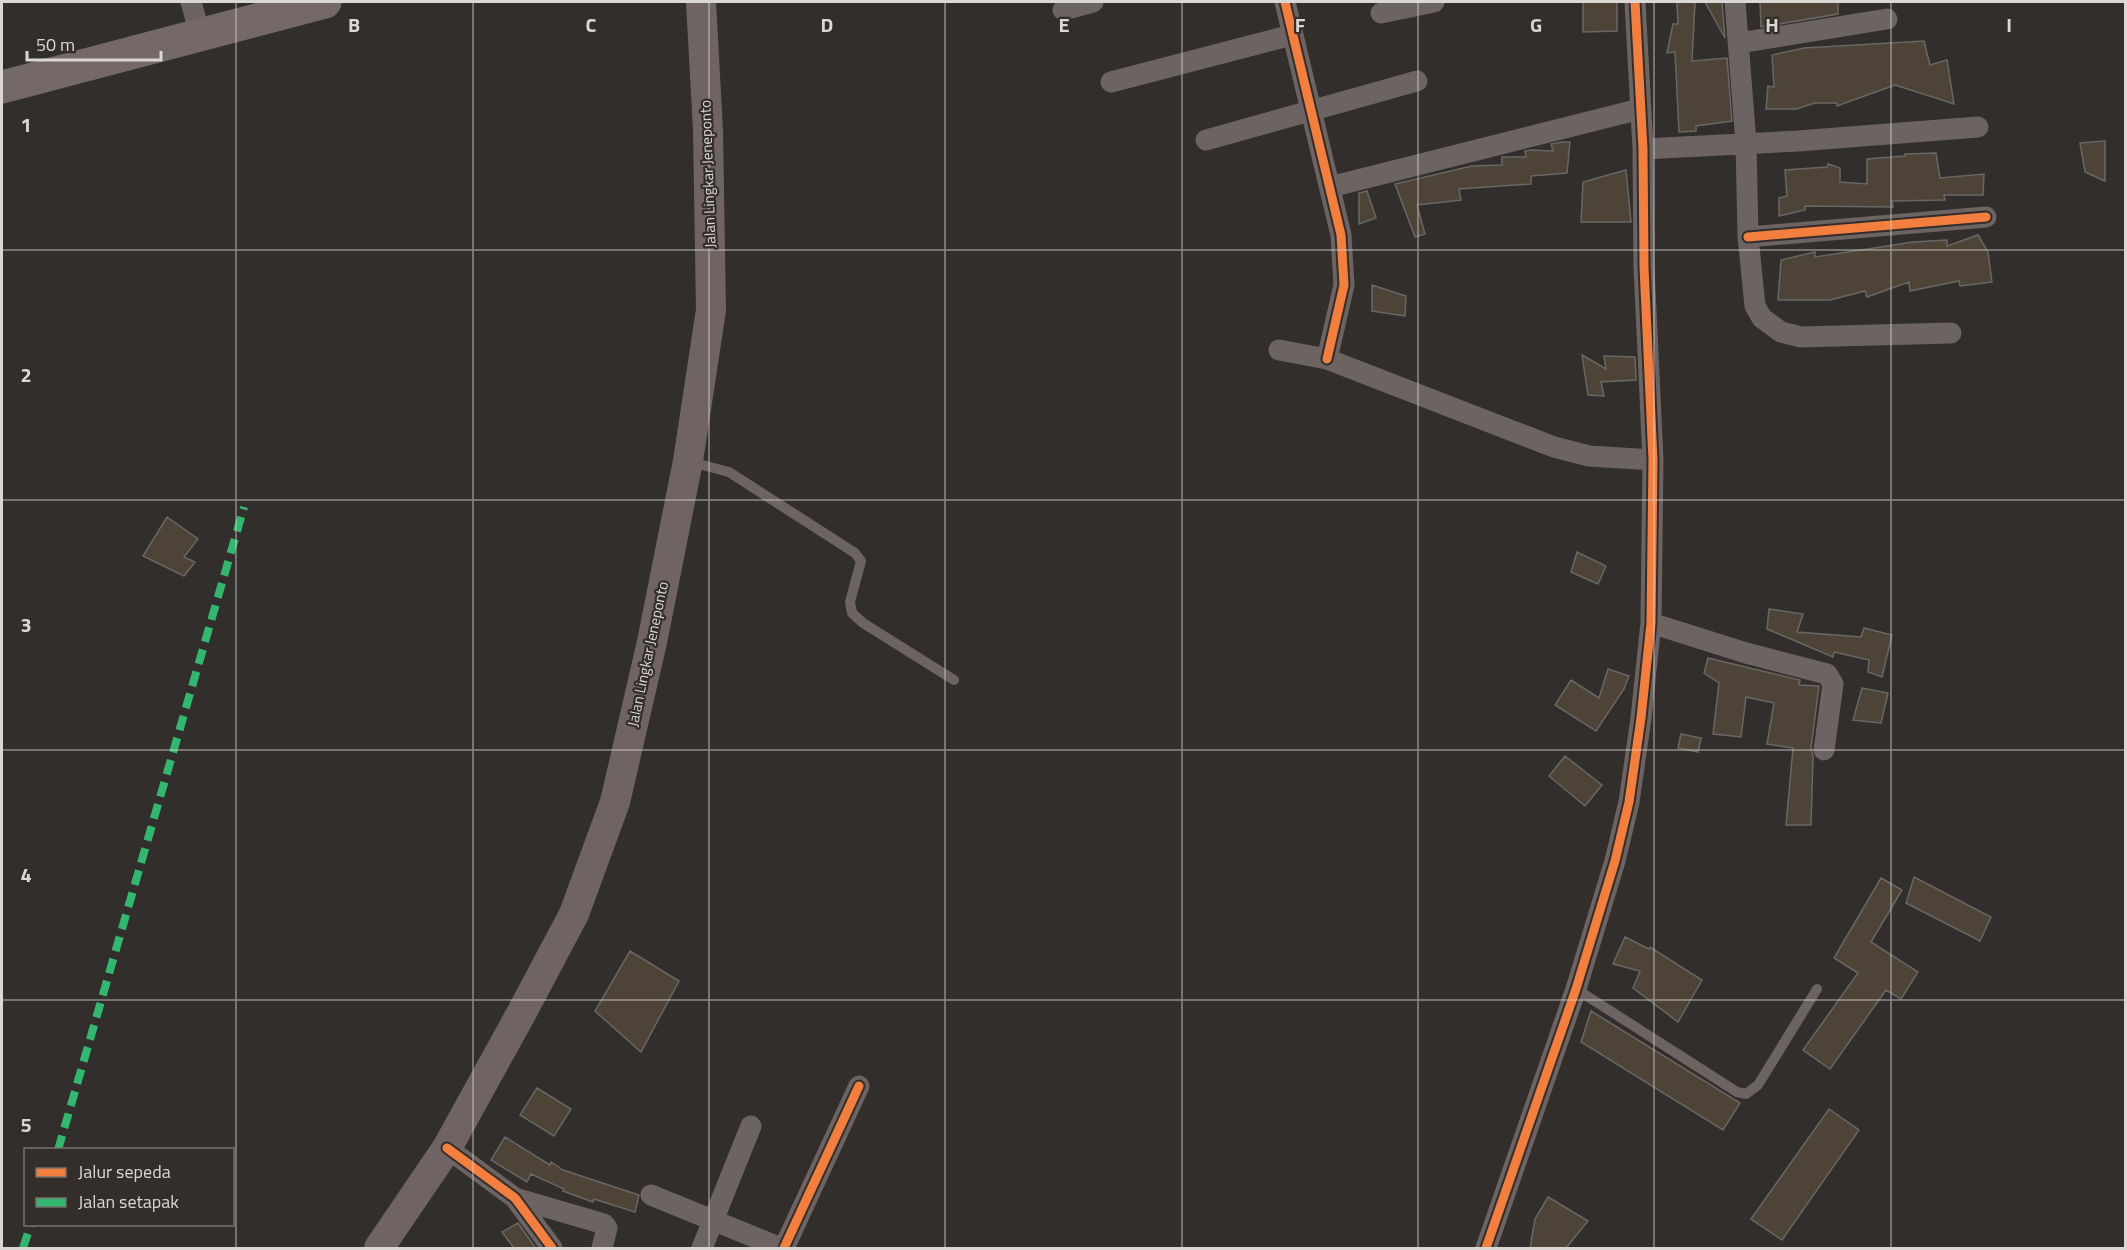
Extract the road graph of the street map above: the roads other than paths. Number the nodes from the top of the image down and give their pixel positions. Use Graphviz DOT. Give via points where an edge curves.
graph roads {
  1 [pos="191,2"];
  2 [pos="326,2"];
  3 [pos="701,2"];
  4 [pos="1093,2"];
  5 [pos="1285,2"];
  6 [pos="1434,2"];
  7 [pos="1635,2"];
  8 [pos="1735,2"];
  9 [pos="1063,10"];
  10 [pos="1382,13"];
  11 [pos="1887,19"];
  12 [pos="200,34"];
  13 [pos="1292,35"];
  14 [pos="1739,43"];
  15 [pos="1417,81"];
  16 [pos="1111,82"];
  17 [pos="2,87"];
  18 [pos="1311,109"];
  19 [pos="1640,110"];
  20 [pos="1978,127"];
  21 [pos="1206,140"];
  22 [pos="1746,143"];
  23 [pos="1643,149"];
  24 [pos="1330,187"];
  25 [pos="1986,217"];
  26 [pos="1748,237"];
  27 [pos="1951,333"];
  28 [pos="1279,350"];
  29 [pos="1327,359"];
  30 [pos="1653,460"];
  31 [pos="688,461"];
  32 [pos="1651,623"];
  33 [pos="954,680"];
  34 [pos="1824,750"];
  35 [pos="1576,989"];
  36 [pos="1817,989"];
  37 [pos="859,1086"];
  38 [pos="751,1126"];
  39 [pos="447,1148"];
  40 [pos="651,1195"];
  41 [pos="515,1198"];
  42 [pos="712,1221"];
  43 [pos="379,1248"];
  44 [pos="552,1248"];
  45 [pos="602,1248"];
  46 [pos="702,1248"];
  47 [pos="783,1248"];
  48 [pos="1486,1248"];
  1 -- 12 [label="street"];
  2 -- 12 [label="highway"];
  3 -- 31 [label="main road, Jalan Lingkar Jeneponto" via="711,310"];
  4 -- 9 [label="street"];
  5 -- 13 [label="street"];
  6 -- 10 [label="street"];
  7 -- 19 [label="street"];
  8 -- 14 [label="street"];
  11 -- 14 [label="street"];
  12 -- 17 [label="highway"];
  13 -- 16 [label="street"];
  13 -- 18 [label="street"];
  14 -- 22 [label="street"];
  15 -- 18 [label="street"];
  18 -- 21 [label="street"];
  18 -- 24 [label="street"];
  19 -- 23 [label="street"];
  19 -- 24 [label="street"];
  20 -- 22 [label="street"];
  22 -- 23 [label="street"];
  22 -- 26 [label="street"];
  23 -- 30 [label="street"];
  24 -- 29 [label="street" via="1341,235 1344,285"];
  25 -- 26 [label="street"];
  26 -- 27 [label="street" via="1755,306 1762,318 1781,332 1801,336"];
  28 -- 29 [label="street"];
  29 -- 30 [label="street" via="1554,447 1588,456"];
  30 -- 32 [label="street"];
  31 -- 33 [label="lane" via="729,472 855,553 861,561 850,602 852,613"];
  31 -- 39 [label="main road, Jalan Lingkar Jeneponto" via="615,802 574,914"];
  32 -- 34 [label="street" via="1827,674 1833,684"];
  32 -- 35 [label="street" via="1629,802"];
  35 -- 36 [label="lane" via="1737,1092 1746,1094 1758,1085"];
  35 -- 48 [label="street"];
  37 -- 47 [label="street"];
  38 -- 42 [label="street"];
  39 -- 41 [label="street"];
  39 -- 43 [label="main road, Jalan Lingkar Jeneponto"];
  40 -- 42 [label="street"];
  41 -- 44 [label="street"];
  41 -- 45 [label="street" via="604,1224 607,1236"];
  42 -- 46 [label="street"];
  42 -- 47 [label="street"];
}
